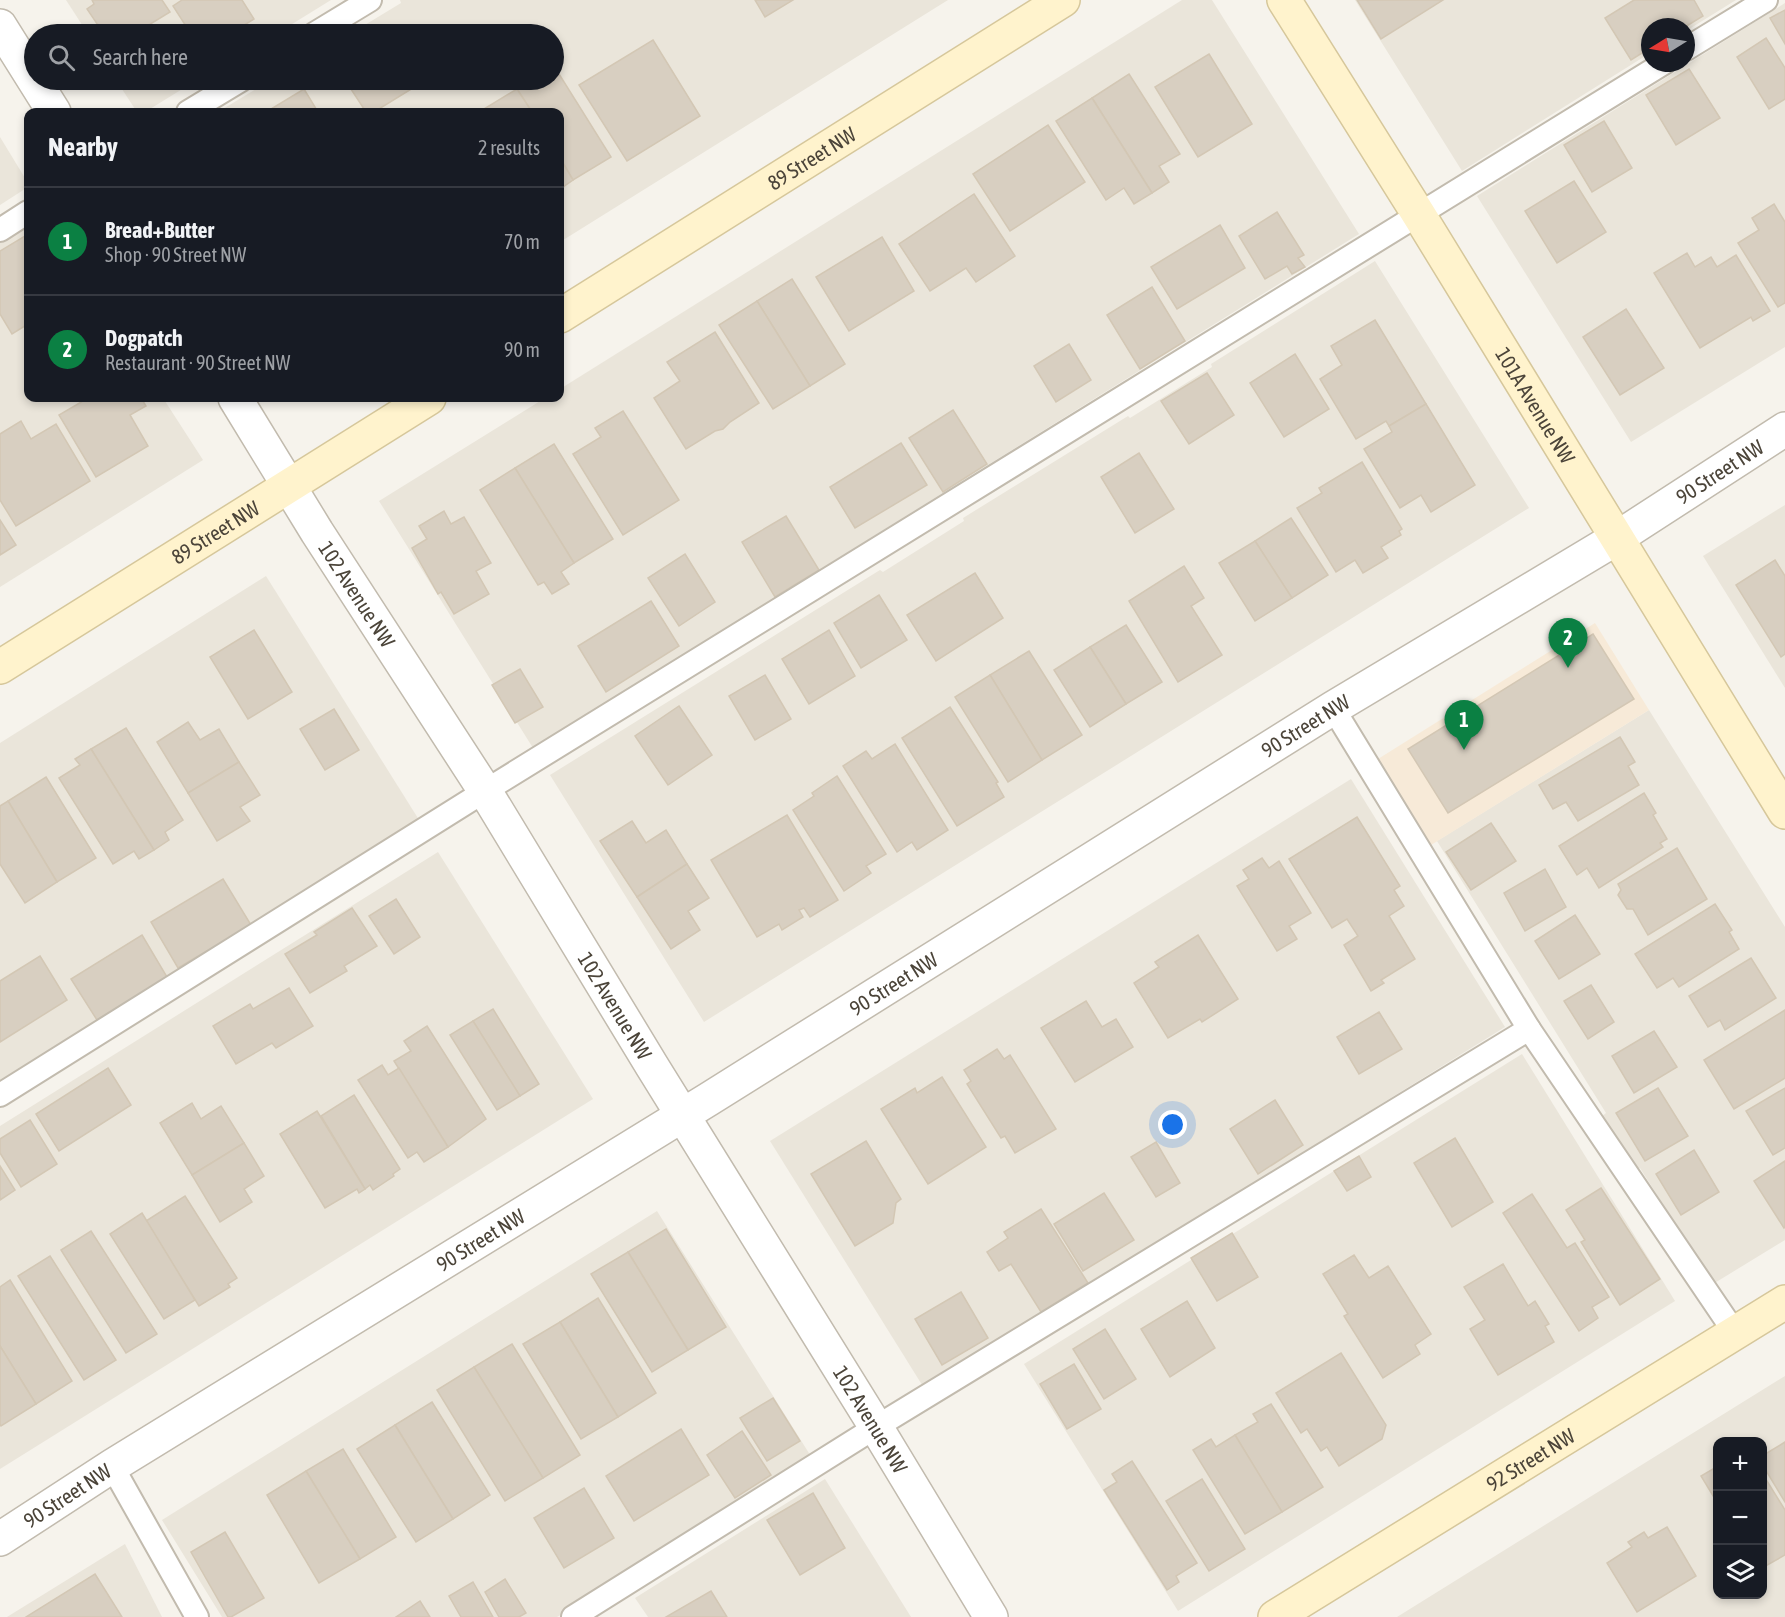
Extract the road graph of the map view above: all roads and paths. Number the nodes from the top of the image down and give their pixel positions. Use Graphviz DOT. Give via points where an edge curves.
graph roads {
  1 [pos="370,0"];
  2 [pos="1063,0"];
  3 [pos="1284,0"];
  4 [pos="1766,0"];
  5 [pos="330,24"];
  6 [pos="0,26"];
  7 [pos="1695,43"];
  8 [pos="24,64"];
  9 [pos="1649,72"];
  10 [pos="40,90"];
  11 [pos="224,90"];
  12 [pos="51,108"];
  13 [pos="195,108"];
  14 [pos="24,215"];
  15 [pos="1419,215"];
  16 [pos="0,230"];
  17 [pos="564,313"];
  18 [pos="238,402"];
  19 [pos="423,402"];
  20 [pos="1785,429"];
  21 [pos="290,485"];
  22 [pos="1617,538"];
  23 [pos="0,667"];
  24 [pos="1333,708"];
  25 [pos="485,790"];
  26 [pos="1785,812"];
  27 [pos="1529,1029"];
  28 [pos="0,1095"];
  29 [pos="684,1114"];
  30 [pos="1785,1302"];
  31 [pos="1735,1333"];
  32 [pos="876,1427"];
  33 [pos="112,1466"];
  34 [pos="0,1539"];
  35 [pos="197,1617"];
  36 [pos="573,1617"];
  37 [pos="991,1617"];
  38 [pos="1275,1617"];
  1 -- 5 [label="lane"];
  2 -- 17 [label="street, 89 Street NW"];
  3 -- 15 [label="street, 101A Avenue NW"];
  4 -- 7 [label="lane"];
  6 -- 8 [label="street"];
  9 -- 15 [label="lane"];
  10 -- 12 [label="street"];
  11 -- 13 [label="lane"];
  14 -- 16 [label="lane"];
  15 -- 22 [label="street, 101A Avenue NW"];
  15 -- 25 [label="lane"];
  18 -- 21 [label="street, 102 Avenue NW"];
  19 -- 21 [label="street, 89 Street NW"];
  20 -- 22 [label="street, 90 Street NW"];
  21 -- 23 [label="street, 89 Street NW"];
  21 -- 25 [label="street, 102 Avenue NW"];
  22 -- 24 [label="street, 90 Street NW"];
  22 -- 26 [label="street, 101A Avenue NW"];
  24 -- 27 [label="lane"];
  24 -- 29 [label="street, 90 Street NW"];
  25 -- 28 [label="lane"];
  25 -- 29 [label="street, 102 Avenue NW"];
  27 -- 31 [label="lane"];
  27 -- 32 [label="lane"];
  29 -- 32 [label="street, 102 Avenue NW"];
  29 -- 33 [label="street, 90 Street NW"];
  30 -- 31 [label="street, 92 Street NW"];
  31 -- 38 [label="street, 92 Street NW"];
  32 -- 36 [label="lane"];
  32 -- 37 [label="street, 102 Avenue NW"];
  33 -- 34 [label="street, 90 Street NW"];
  33 -- 35 [label="lane"];
}
